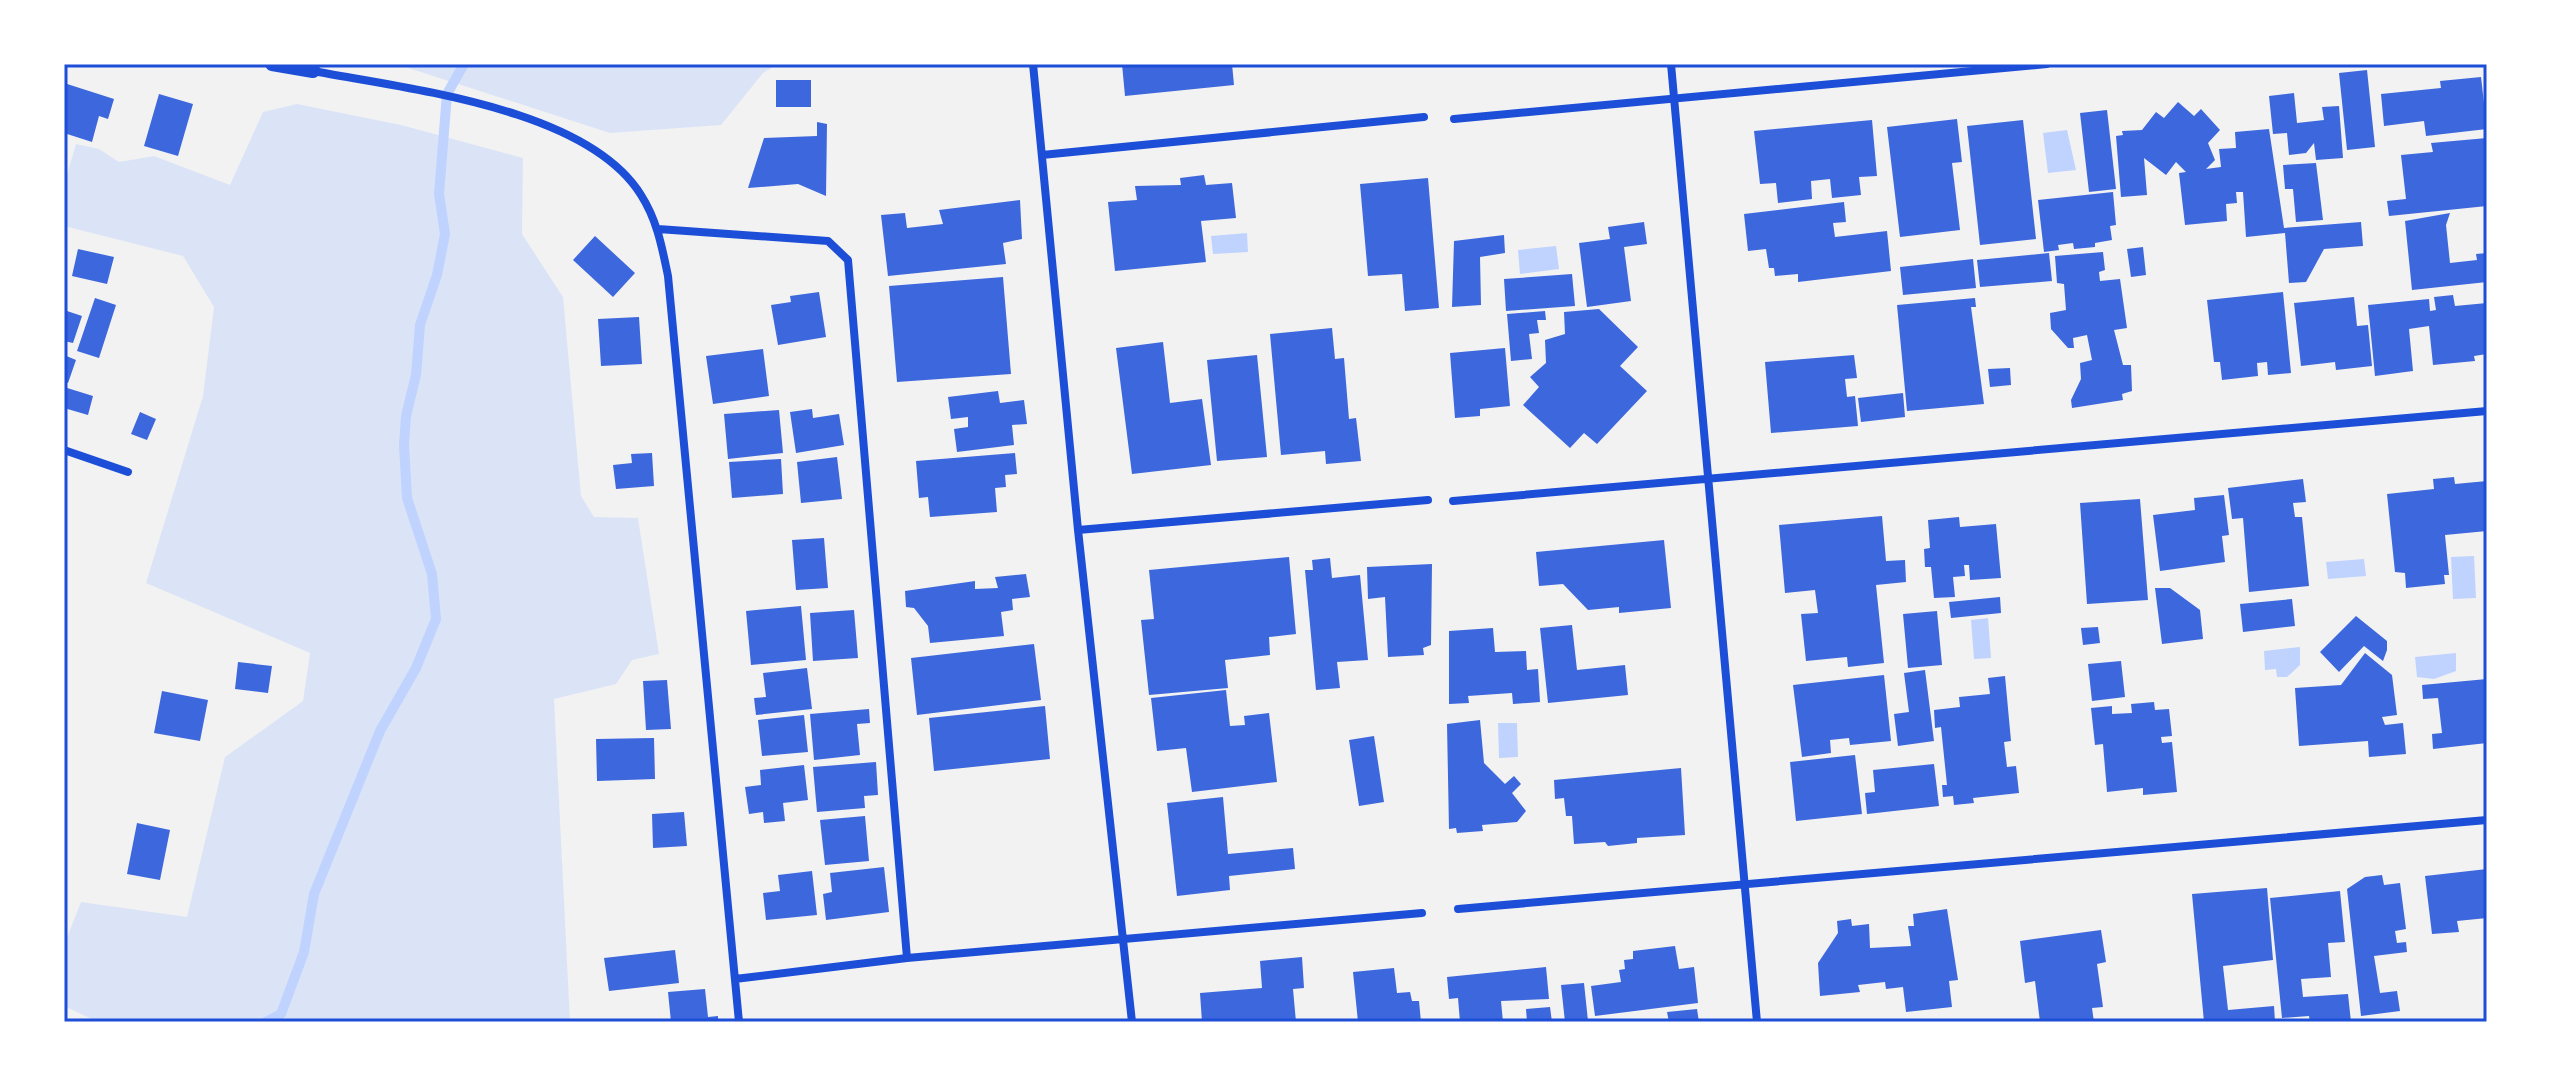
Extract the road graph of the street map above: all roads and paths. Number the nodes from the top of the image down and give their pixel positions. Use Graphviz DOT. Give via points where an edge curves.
graph roads {
  1 [pos="272,64"];
  2 [pos="1033,64"];
  3 [pos="1671,64"];
  4 [pos="2047,64"];
  5 [pos="315,68"];
  6 [pos="1675,99"];
  7 [pos="1424,117"];
  8 [pos="1454,119"];
  9 [pos="1042,155"];
  10 [pos="658,229"];
  11 [pos="2487,411"];
  12 [pos="64,450"];
  13 [pos="128,472"];
  14 [pos="1708,478"];
  15 [pos="1428,500"];
  16 [pos="1453,501"];
  17 [pos="1078,530"];
  18 [pos="2487,820"];
  19 [pos="1745,885"];
  20 [pos="1458,909"];
  21 [pos="1422,913"];
  22 [pos="1125,942"];
  23 [pos="907,958"];
  24 [pos="735,979"];
  25 [pos="739,1022"];
  26 [pos="1132,1022"];
  27 [pos="1757,1022"];
  1 -- 5 [label="street"];
  2 -- 9 [label="street"];
  3 -- 6 [label="street"];
  4 -- 6 [label="street"];
  5 -- 10 [label="street" via="543,123 609,160 640,194"];
  6 -- 8 [label="street"];
  6 -- 14 [label="street"];
  7 -- 9 [label="street"];
  9 -- 17 [label="street"];
  10 -- 23 [label="street" via="828,241 848,260"];
  10 -- 24 [label="street" via="668,276"];
  11 -- 14 [label="street"];
  12 -- 13 [label="street"];
  14 -- 16 [label="street"];
  14 -- 19 [label="street"];
  15 -- 17 [label="street"];
  17 -- 22 [label="street"];
  18 -- 19 [label="street"];
  19 -- 20 [label="street"];
  19 -- 27 [label="street"];
  21 -- 22 [label="street"];
  22 -- 23 [label="street"];
  22 -- 26 [label="street"];
  23 -- 24 [label="street"];
  24 -- 25 [label="street"];
}
